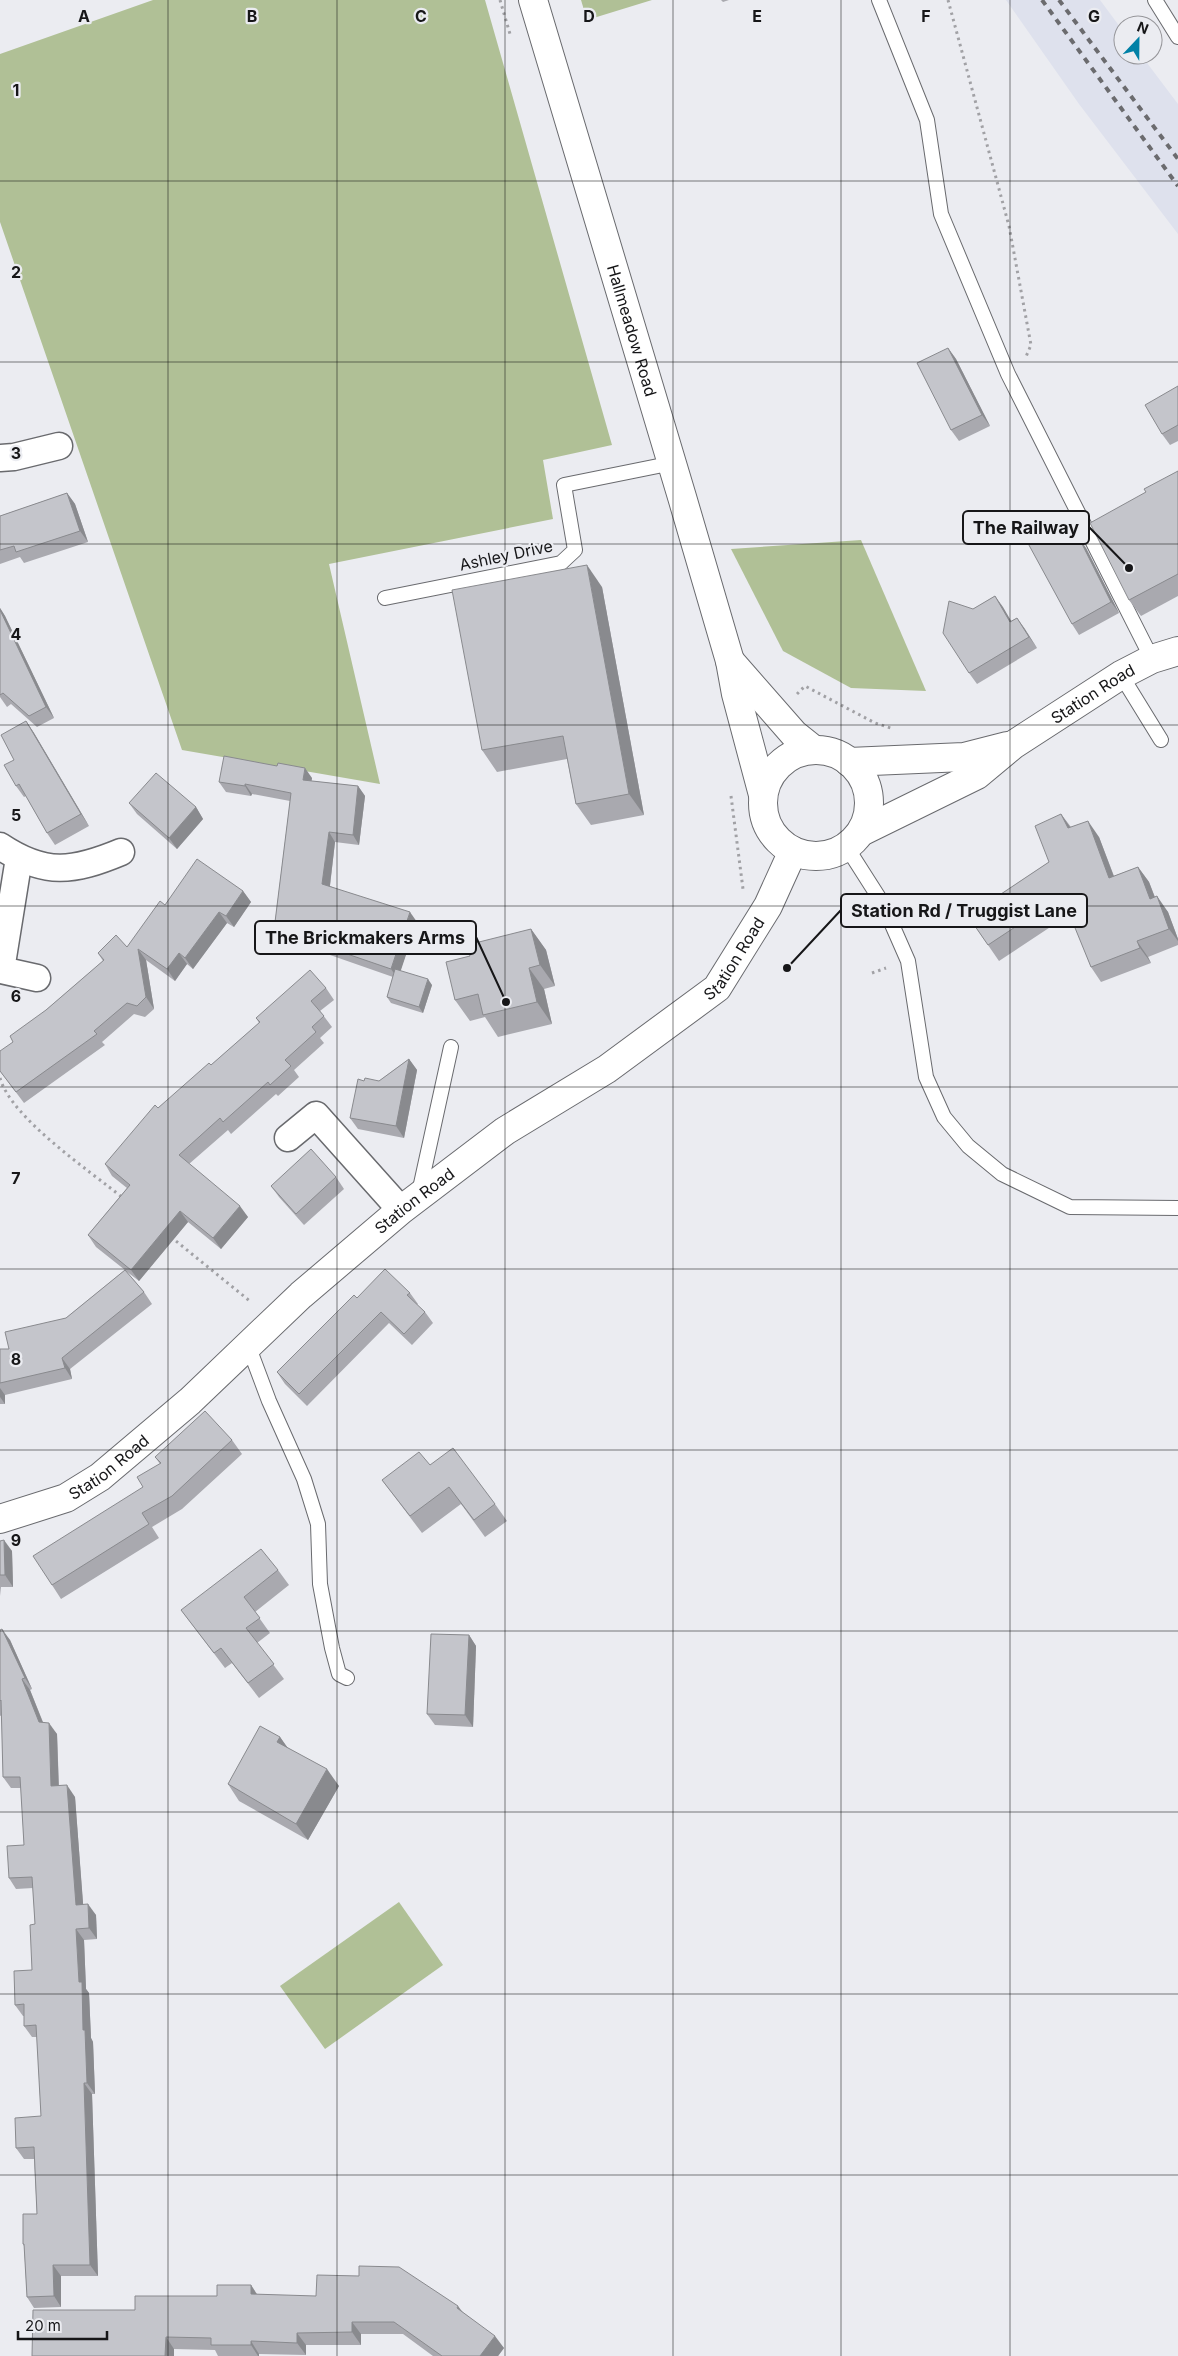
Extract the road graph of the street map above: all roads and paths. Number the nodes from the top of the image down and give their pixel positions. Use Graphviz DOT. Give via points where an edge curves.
graph roads {
  1 [pos="533,0"];
  2 [pos="879,0"];
  3 [pos="948,0"];
  4 [pos="1155,0"];
  5 [pos="1178,37"];
  6 [pos="1008,374"];
  7 [pos="59,446"];
  8 [pos="0,458"];
  9 [pos="672,463"];
  10 [pos="384,598"];
  11 [pos="1178,651"];
  12 [pos="1152,659"];
  13 [pos="730,661"];
  14 [pos="1121,674"];
  15 [pos="777,714"];
  16 [pos="902,731"];
  17 [pos="1161,740"];
  18 [pos="1013,745"];
  19 [pos="814,750"];
  20 [pos="849,762"];
  21 [pos="763,796"];
  22 [pos="853,839"];
  23 [pos="9,852"];
  24 [pos="121,852"];
  25 [pos="793,852"];
  26 [pos="0,970"];
  27 [pos="37,978"];
  28 [pos="451,1047"];
  29 [pos="0,1078"];
  30 [pos="288,1138"];
  31 [pos="126,1201"];
  32 [pos="410,1203"];
  33 [pos="1178,1208"];
  34 [pos="165,1232"];
  35 [pos="274,1320"];
  36 [pos="248,1345"];
  37 [pos="0,1519"];
  38 [pos="347,1678"];
  1 -- 9 [label="street, Hallmeadow Road"];
  2 -- 6 [label="lane" via="927,120 941,214"];
  3 -- 6 [label="path" via="1009,226 1031,345 1025,359"];
  4 -- 5 [label="lane"];
  6 -- 12 [label="lane"];
  7 -- 8 [label="street"];
  9 -- 10 [label="lane, Ashley Drive" via="564,485 575,550 561,563"];
  9 -- 13 [label="street, Hallmeadow Road"];
  11 -- 12 [label="street, Station Road"];
  12 -- 14 [label="street, Station Road"];
  13 -- 15 [label="street, Hallmeadow Road"];
  13 -- 21 [label="street, Hallmeadow Road"];
  14 -- 17 [label="lane"];
  14 -- 18 [label="street, Station Road"];
  15 -- 16 [label="path" via="805,686 875,723"];
  15 -- 19 [label="street, Hallmeadow Road"];
  18 -- 20 [label="street, Station Road" via="964,757"];
  18 -- 22 [label="street, Station Road" via="977,775"];
  19 -- 20 [label="street, Station Road" via="828,752"];
  19 -- 21 [label="street" via="800,752 777,767 768,779"];
  20 -- 22 [label="street, Station Road" via="866,785 869,800 868,817"];
  21 -- 25 [label="street" via="764,814 770,830"];
  22 -- 25 [label="street, Station Road" via="824,856"];
  22 -- 33 [label="lane" via="908,961 926,1077 944,1117 968,1146 1002,1174 1070,1207"];
  23 -- 24 [label="street" via="52,869 90,864"];
  23 -- 26 [label="street"];
  25 -- 32 [label="street, Station Road" via="768,906 717,988 607,1069 505,1131"];
  26 -- 27 [label="street"];
  28 -- 32 [label="lane"];
  29 -- 31 [label="path" via="3,1088 33,1125"];
  30 -- 32 [label="street" via="324,1109"];
  32 -- 35 [label="street, Station Road"];
  34 -- 35 [label="path"];
  35 -- 36 [label="street, Station Road"];
  36 -- 37 [label="street, Station Road" via="190,1401 100,1477 66,1498"];
  36 -- 38 [label="lane" via="304,1479 318,1524 320,1584 328,1630 339,1674"];
}
